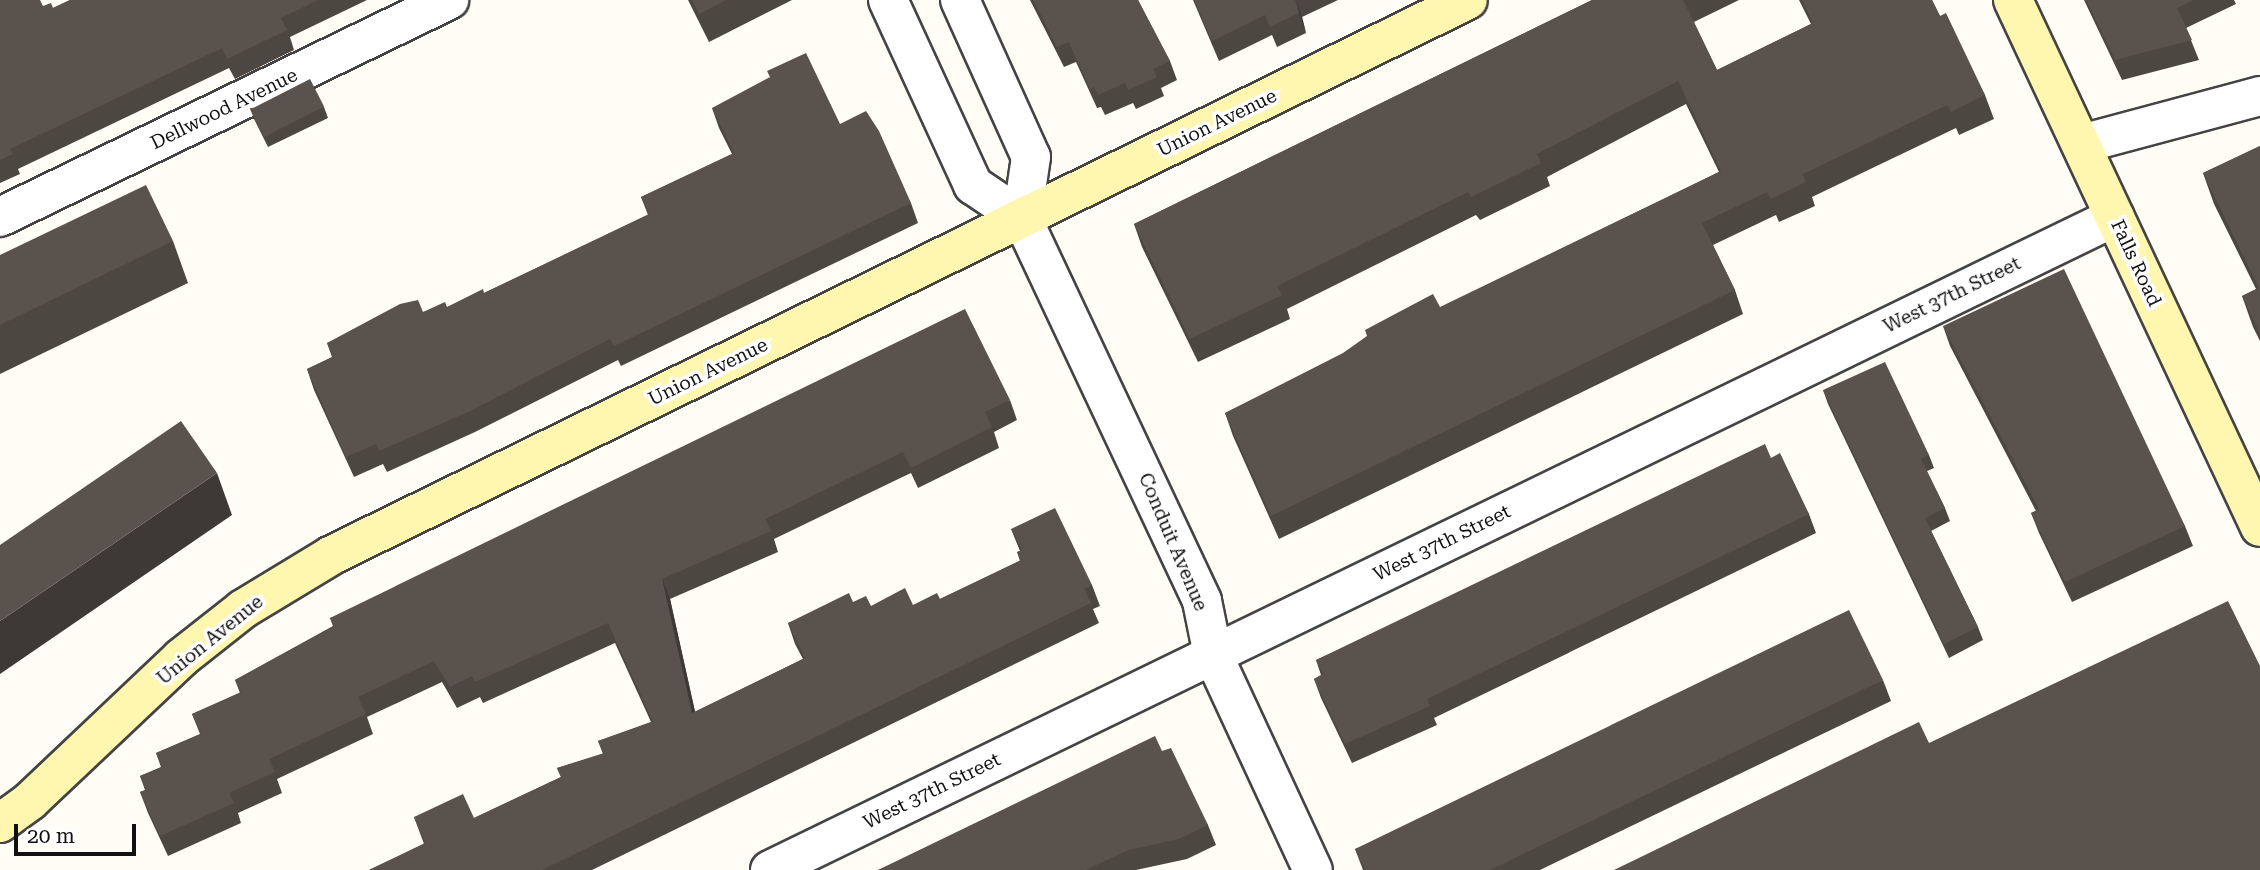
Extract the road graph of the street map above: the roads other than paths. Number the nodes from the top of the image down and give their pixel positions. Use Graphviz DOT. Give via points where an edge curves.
graph roads {
  1 [pos="449,0"];
  2 [pos="888,0"];
  3 [pos="960,0"];
  4 [pos="1468,0"];
  5 [pos="2013,0"];
  6 [pos="2260,96"];
  7 [pos="2081,144"];
  8 [pos="0,217"];
  9 [pos="2115,217"];
  10 [pos="1022,218"];
  11 [pos="2260,527"];
  12 [pos="1213,655"];
  13 [pos="0,823"];
  14 [pos="770,870"];
  15 [pos="1313,870"];
  1 -- 8 [label="street, Dellwood Avenue"];
  2 -- 10 [label="street" via="973,185"];
  3 -- 10 [label="street" via="1031,157"];
  4 -- 10 [label="street, Union Avenue"];
  5 -- 7 [label="street, Falls Road"];
  6 -- 7 [label="street"];
  7 -- 9 [label="street, Falls Road"];
  9 -- 11 [label="street, Falls Road"];
  9 -- 12 [label="street, West 37th Street"];
  10 -- 12 [label="street, Conduit Avenue" via="1202,601"];
  10 -- 13 [label="street, Union Avenue" via="289,580 181,658 30,801"];
  12 -- 14 [label="street, West 37th Street"];
  12 -- 15 [label="street, Conduit Avenue"];
}
